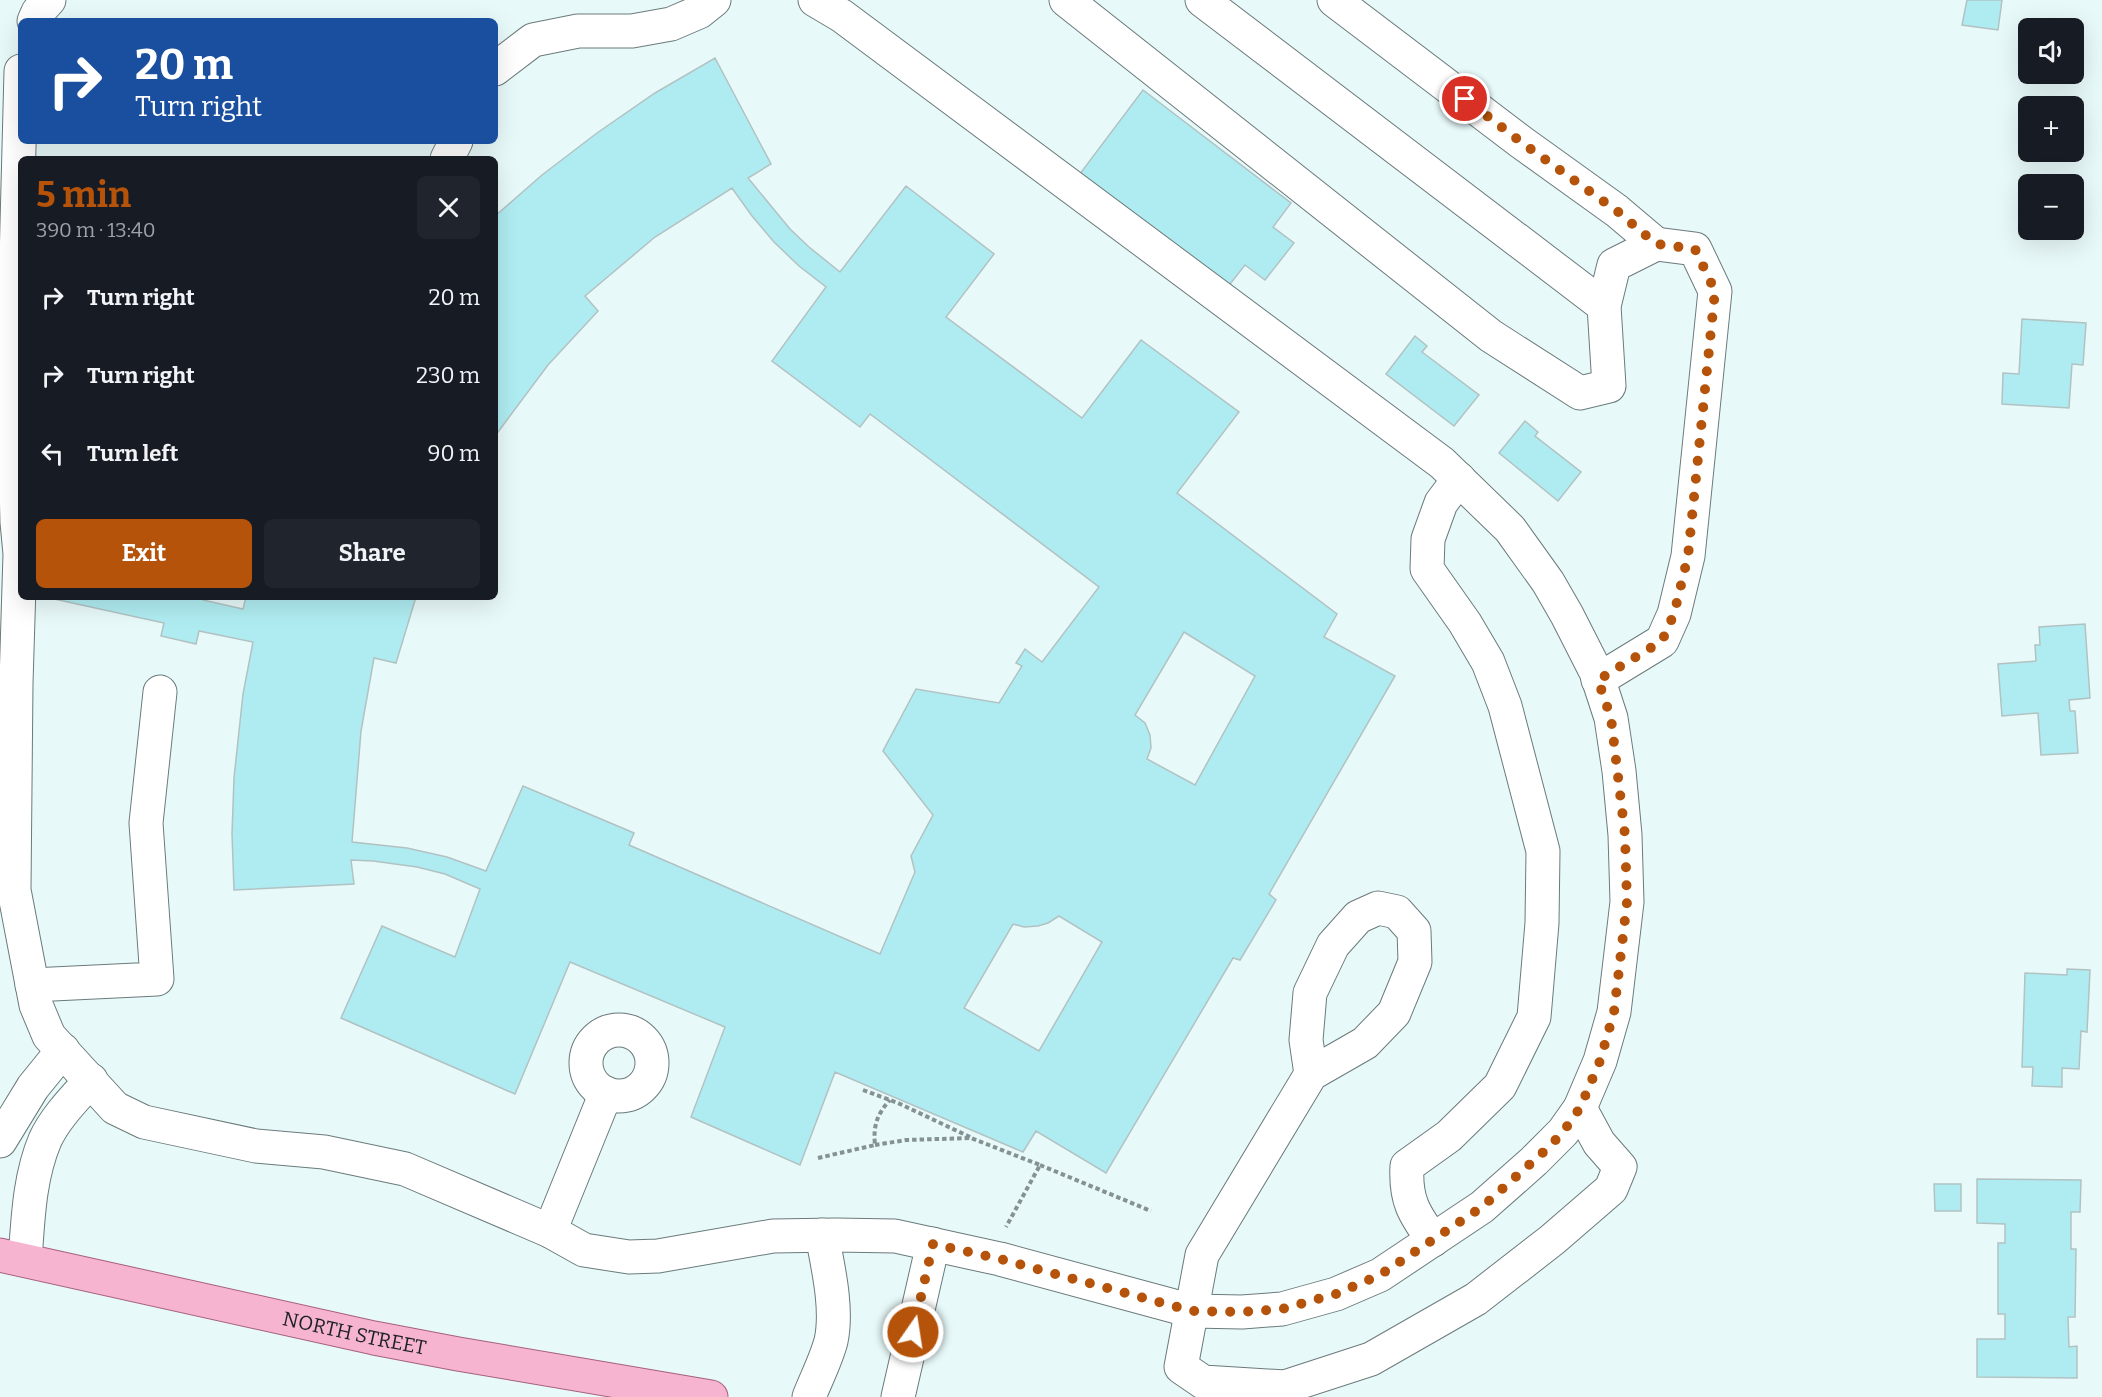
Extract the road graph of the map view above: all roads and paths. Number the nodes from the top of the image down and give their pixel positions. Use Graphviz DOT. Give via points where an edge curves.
graph roads {
  1 [pos="50,0"];
  2 [pos="714,0"];
  3 [pos="815,0"];
  4 [pos="1066,0"];
  5 [pos="1202,0"];
  6 [pos="1334,0"];
  7 [pos="35,18"];
  8 [pos="498,67"];
  9 [pos="18,91"];
  10 [pos="9,150"];
  11 [pos="9,192"];
  12 [pos="1656,244"];
  13 [pos="1604,306"];
  14 [pos="8,477"];
  15 [pos="1459,480"];
  16 [pos="18,541"];
  17 [pos="18,570"];
  18 [pos="9,644"];
  19 [pos="1598,680"];
  20 [pos="160,692"];
  21 [pos="32,985"];
  22 [pos="63,1050"];
  23 [pos="1311,1074"];
  24 [pos="91,1080"];
  25 [pos="863,1090"];
  26 [pos="606,1093"];
  27 [pos="890,1100"];
  28 [pos="1580,1108"];
  29 [pos="971,1137"];
  30 [pos="0,1141"];
  31 [pos="875,1145"];
  32 [pos="818,1158"];
  33 [pos="1040,1165"];
  34 [pos="1151,1211"];
  35 [pos="550,1231"];
  36 [pos="822,1235"];
  37 [pos="1433,1240"];
  38 [pos="933,1244"];
  39 [pos="990,1257"];
  40 [pos="12,1258"];
  41 [pos="1192,1311"];
  42 [pos="711,1397"];
  43 [pos="809,1397"];
  44 [pos="898,1397"];
  1 -- 7 [label="lane"];
  2 -- 8 [label="lane" via="699,12 671,24 632,31 578,31 533,40"];
  3 -- 15 [label="lane" via="842,16"];
  4 -- 13 [label="lane" via="1491,336 1580,393 1610,386"];
  5 -- 13 [label="lane"];
  6 -- 12 [label="lane"];
  9 -- 10 [label="lane"];
  10 -- 11 [label="lane"];
  11 -- 14 [label="lane" via="13,377"];
  12 -- 13 [label="lane" via="1614,265"];
  12 -- 19 [label="lane" via="1695,249 1715,291 1688,556 1674,614 1662,641"];
  14 -- 16 [label="lane"];
  15 -- 19 [label="lane" via="1510,529 1548,582"];
  15 -- 37 [label="lane" via="1441,503 1431,530 1427,569 1488,662 1505,705 1543,851 1542,923 1534,1017 1500,1086 1449,1136 1407,1166 1406,1188 1416,1218"];
  17 -- 18 [label="lane"];
  18 -- 21 [label="lane" via="14,890"];
  19 -- 28 [label="lane" via="1611,718 1619,771 1627,902 1614,1012 1600,1061"];
  20 -- 21 [label="lane" via="146,823 157,979"];
  21 -- 22 [label="lane" via="49,1036"];
  22 -- 24 [label="lane"];
  22 -- 30 [label="lane" via="33,1087"];
  23 -- 23 [label="lane" via="1306,1040 1310,993 1333,945 1358,917 1378,908 1397,912 1414,931 1415,962 1394,1013 1365,1043"];
  23 -- 41 [label="lane" via="1202,1255"];
  24 -- 35 [label="lane" via="115,1108 144,1122 256,1146 324,1152 405,1169"];
  24 -- 40 [label="lane" via="66,1107 46,1139"];
  25 -- 27 [label="path"];
  26 -- 35 [label="lane"];
  27 -- 29 [label="path"];
  27 -- 31 [label="path" via="875,1120"];
  28 -- 37 [label="lane" via="1534,1161 1482,1207"];
  28 -- 41 [label="lane" via="1599,1143 1620,1167 1611,1189 1476,1299 1371,1359 1285,1387 1203,1382 1181,1367"];
  29 -- 31 [label="path"];
  29 -- 33 [label="path"];
  31 -- 32 [label="path"];
  33 -- 34 [label="path"];
  33 -- 39 [label="path"];
  35 -- 36 [label="lane" via="584,1250 629,1257 657,1256 773,1236"];
  36 -- 38 [label="lane" via="895,1236"];
  36 -- 43 [label="lane" via="830,1275 831,1339"];
  37 -- 41 [label="lane" via="1380,1275 1336,1294 1282,1309"];
  38 -- 39 [label="lane"];
  38 -- 44 [label="lane"];
  39 -- 41 [label="lane"];
  40 -- 42 [label="main road, NORTH STREET" via="405,1344"];
}
